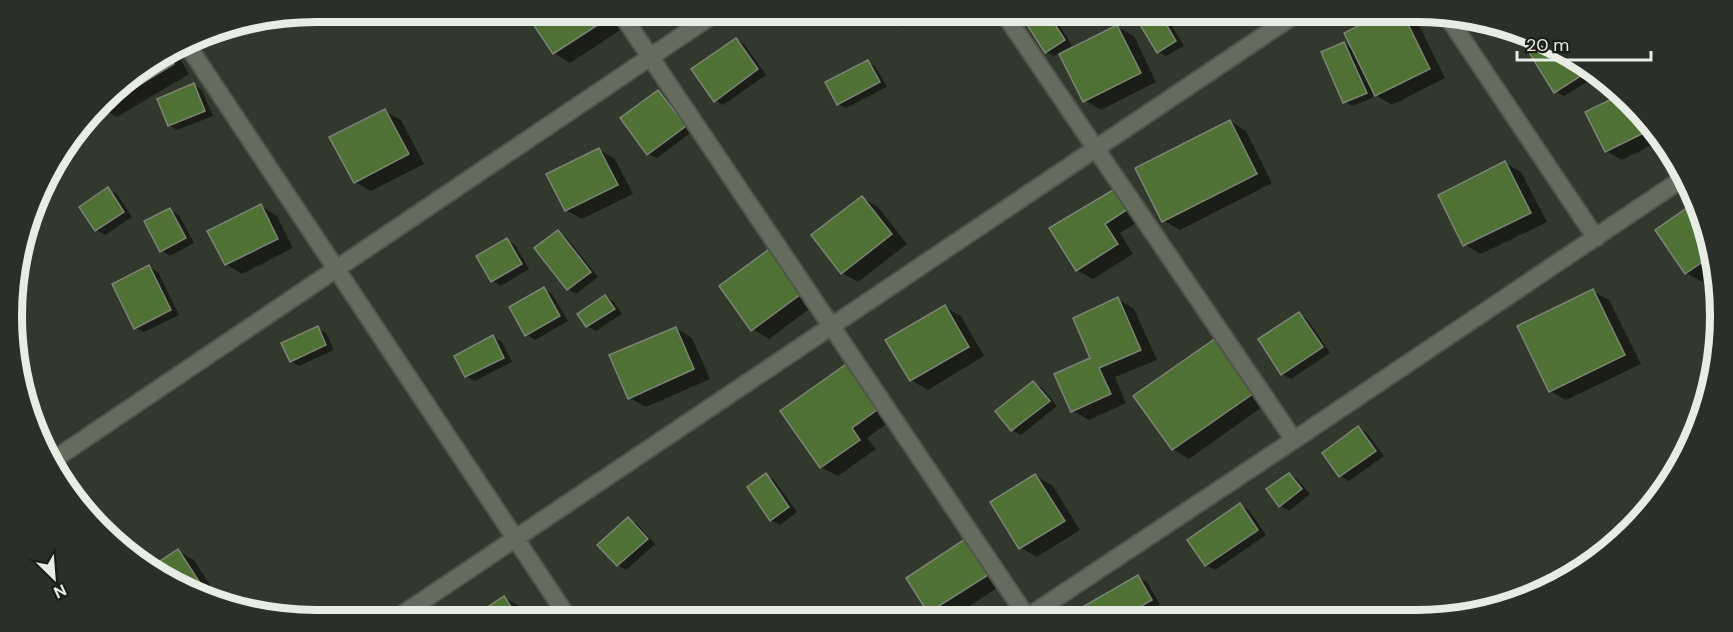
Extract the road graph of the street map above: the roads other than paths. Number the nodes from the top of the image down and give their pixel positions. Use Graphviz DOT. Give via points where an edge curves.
graph roads {
  1 [pos="627,23"];
  2 [pos="701,23"];
  3 [pos="1010,23"];
  4 [pos="1283,23"];
  5 [pos="1453,25"];
  6 [pos="191,51"];
  7 [pos="650,57"];
  8 [pos="1096,149"];
  9 [pos="1678,182"];
  10 [pos="1596,238"];
  11 [pos="336,269"];
  12 [pos="831,326"];
  13 [pos="1294,441"];
  14 [pos="58,456"];
  15 [pos="515,539"];
  16 [pos="410,609"];
  17 [pos="561,609"];
  18 [pos="1021,609"];
  19 [pos="1041,609"];
  1 -- 7 [label="street"];
  2 -- 7 [label="street"];
  3 -- 8 [label="street"];
  4 -- 8 [label="street"];
  5 -- 10 [label="street"];
  6 -- 11 [label="street"];
  7 -- 11 [label="street"];
  7 -- 12 [label="street"];
  8 -- 12 [label="street"];
  8 -- 13 [label="street"];
  9 -- 10 [label="street"];
  10 -- 13 [label="street"];
  11 -- 14 [label="street"];
  11 -- 15 [label="street"];
  12 -- 15 [label="street"];
  12 -- 18 [label="street"];
  13 -- 19 [label="street"];
  15 -- 16 [label="street"];
  15 -- 17 [label="street"];
}
